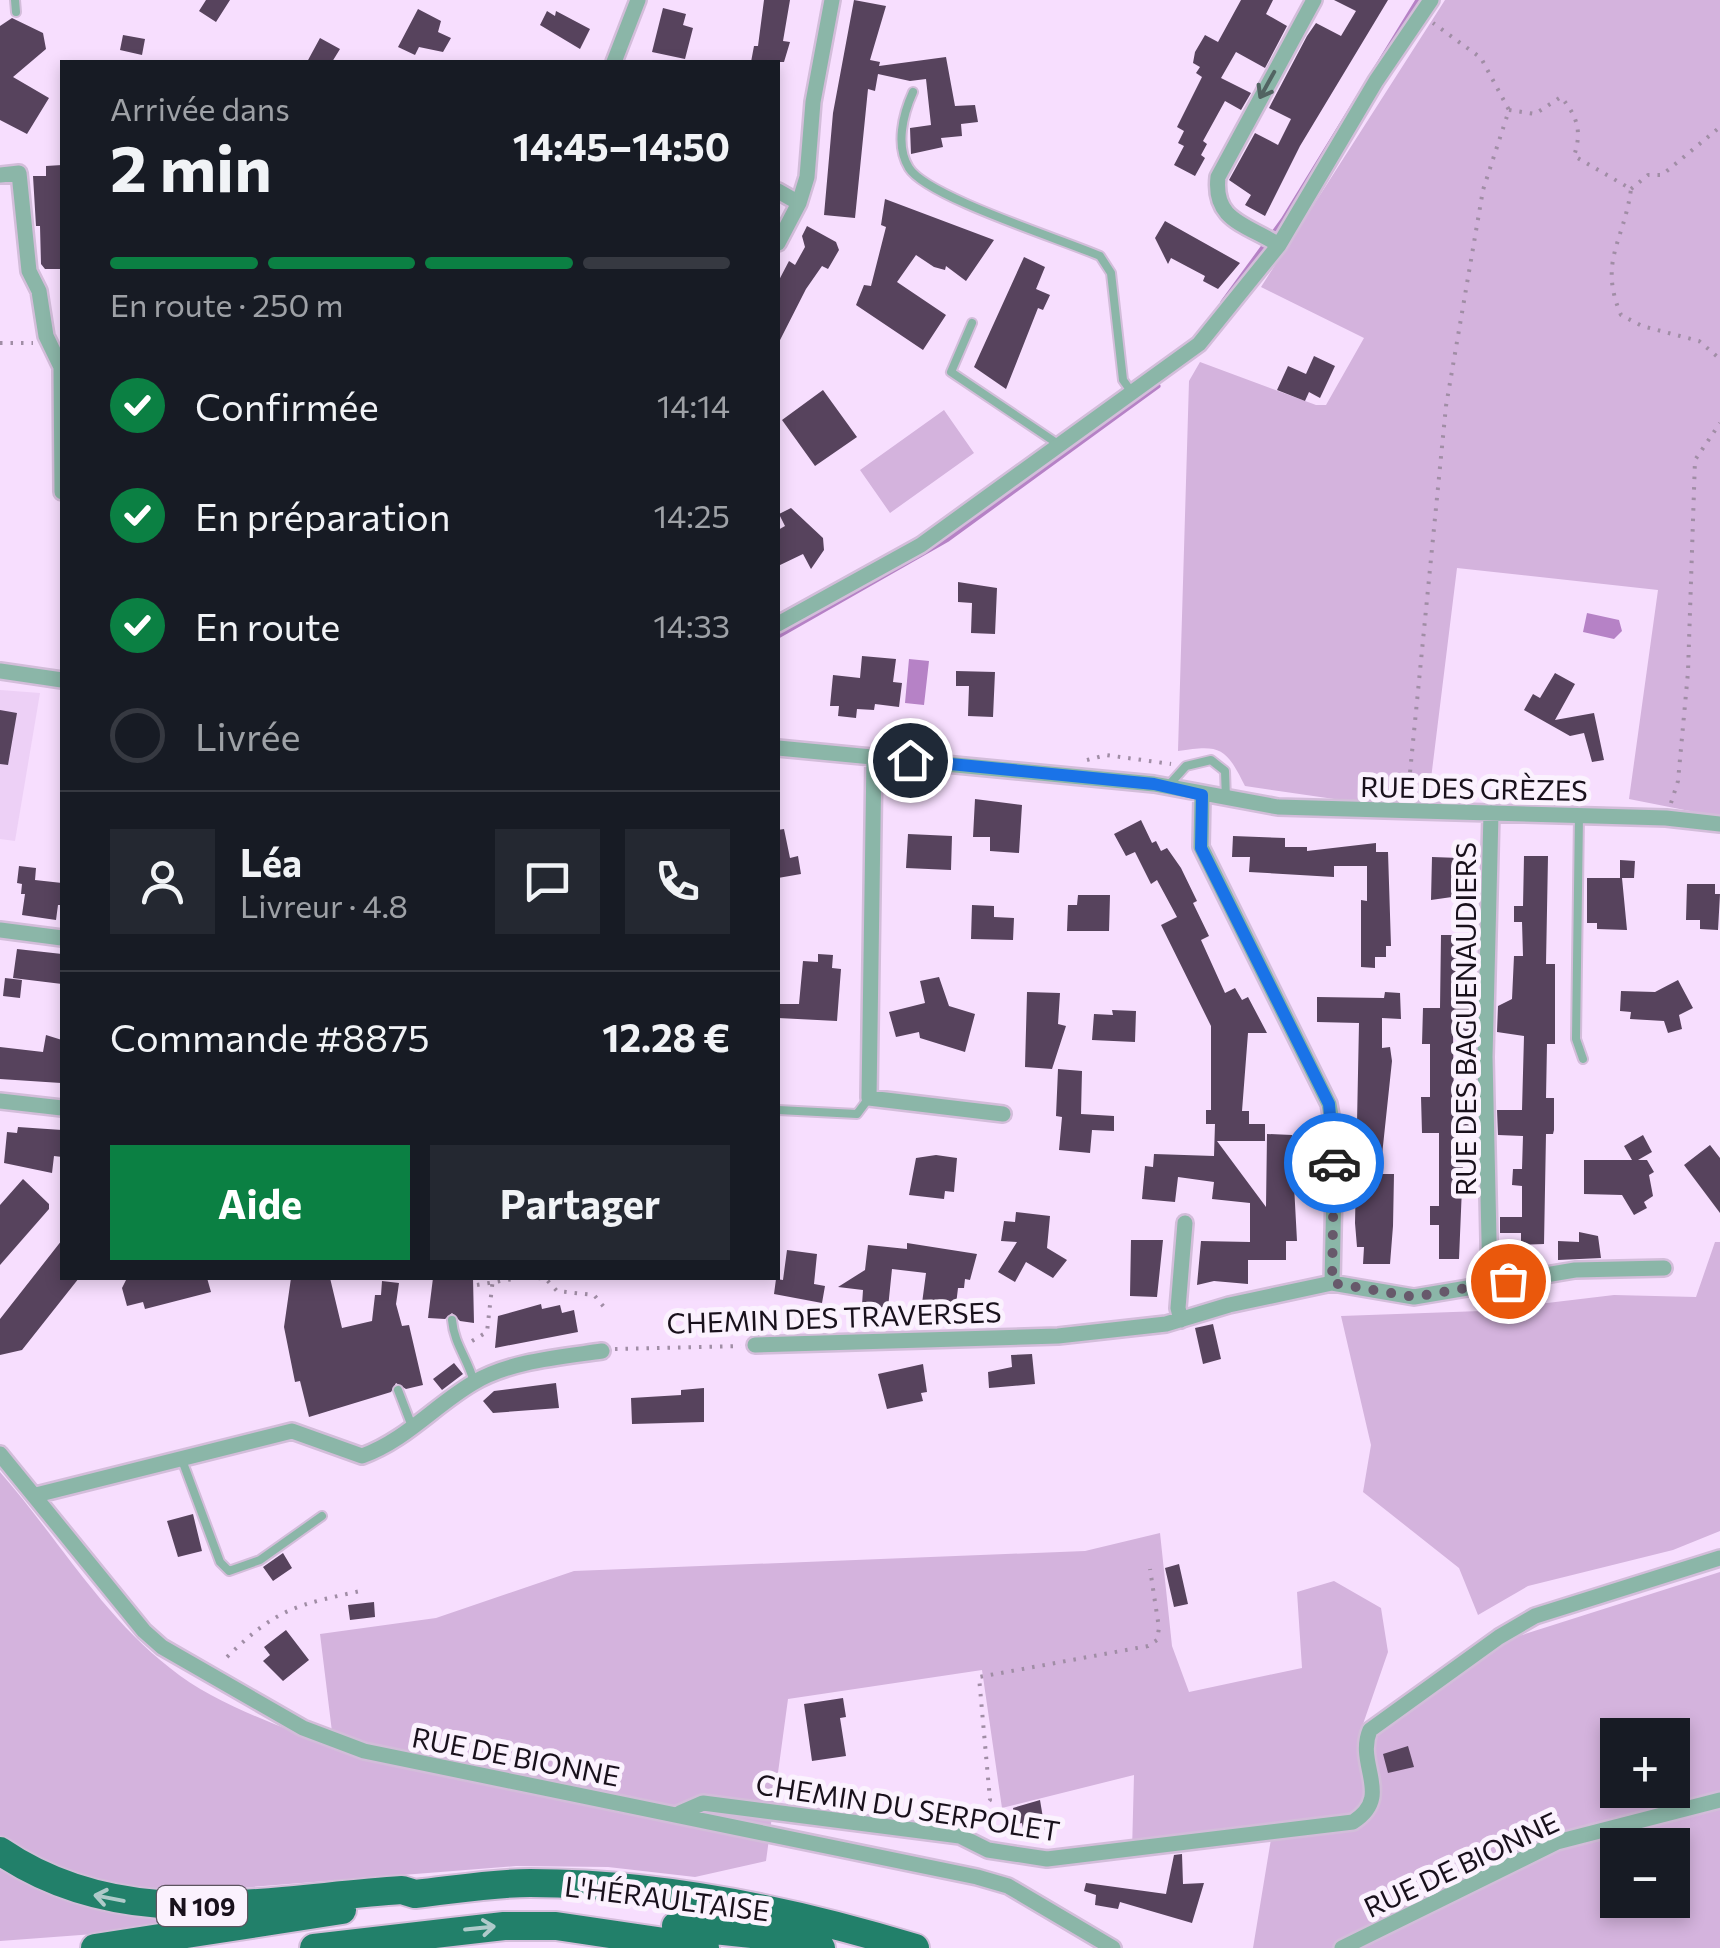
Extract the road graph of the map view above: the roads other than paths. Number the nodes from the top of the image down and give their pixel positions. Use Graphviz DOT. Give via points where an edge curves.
graph roads {
  1 [pos="15,0"];
  2 [pos="638,0"];
  3 [pos="832,0"];
  4 [pos="1314,0"];
  5 [pos="1422,4"];
  6 [pos="16,12"];
  7 [pos="615,60"];
  8 [pos="912,92"];
  9 [pos="0,175"];
  10 [pos="780,192"];
  11 [pos="799,203"];
  12 [pos="780,240"];
  13 [pos="1279,245"];
  14 [pos="972,323"];
  15 [pos="60,365"];
  16 [pos="1134,394"];
  17 [pos="1062,446"];
  18 [pos="780,623"];
  19 [pos="0,671"];
  20 [pos="60,680"];
  21 [pos="780,748"];
  22 [pos="874,757"];
  23 [pos="1168,787"];
  24 [pos="1202,795"];
  25 [pos="1226,800"];
  26 [pos="1491,813"];
  27 [pos="1579,815"];
  28 [pos="1720,824"];
  29 [pos="0,930"];
  30 [pos="60,938"];
  31 [pos="1583,1059"];
  32 [pos="869,1098"];
  33 [pos="0,1101"];
  34 [pos="60,1108"];
  35 [pos="780,1110"];
  36 [pos="1003,1114"];
  37 [pos="1185,1223"];
  38 [pos="1664,1268"];
  39 [pos="1332,1283"];
  40 [pos="1490,1285"];
  41 [pos="452,1320"];
  42 [pos="1181,1320"];
  43 [pos="755,1345"];
  44 [pos="602,1351"];
  45 [pos="474,1382"];
  46 [pos="398,1390"];
  47 [pos="412,1429"];
  48 [pos="0,1454"];
  49 [pos="182,1460"];
  50 [pos="36,1495"];
  51 [pos="322,1516"];
  52 [pos="1720,1558"];
  53 [pos="1720,1800"];
  54 [pos="679,1813"];
  55 [pos="0,1851"];
  56 [pos="415,1894"];
  57 [pos="556,1926"];
  58 [pos="94,1948"];
  59 [pos="314,1948"];
  60 [pos="705,1948"];
  61 [pos="820,1948"];
  62 [pos="915,1948"];
  63 [pos="1113,1948"];
  64 [pos="1342,1948"];
  1 -- 6 [label="lane"];
  2 -- 7 [label="street"];
  3 -- 11 [label="street"];
  4 -- 13 [label="street, one-way" via="1218,177 1216,198 1226,214"];
  5 -- 13 [label="street"];
  8 -- 16 [label="lane" via="901,146 909,168 940,194 1100,256 1111,273 1123,380"];
  9 -- 15 [label="street" via="19,173 29,271"];
  10 -- 11 [label="street"];
  11 -- 12 [label="street"];
  13 -- 16 [label="street" via="1199,344"];
  14 -- 17 [label="lane" via="950,372"];
  16 -- 17 [label="street"];
  17 -- 18 [label="street" via="922,546"];
  19 -- 20 [label="street"];
  21 -- 22 [label="street, RUE DES GRÈZES"];
  22 -- 23 [label="street, RUE DES GRÈZES"];
  22 -- 32 [label="street"];
  23 -- 24 [label="street, RUE DES GRÈZES"];
  23 -- 25 [label="lane" via="1186,766 1211,760 1225,771"];
  24 -- 25 [label="street, RUE DES GRÈZES"];
  24 -- 39 [label="street" via="1201,848 1329,1104 1335,1138"];
  25 -- 26 [label="street, RUE DES GRÈZES"];
  26 -- 27 [label="street, RUE DES GRÈZES"];
  26 -- 40 [label="street, RUE DES BAGUENAUDIERS" via="1485,1058"];
  27 -- 28 [label="street, RUE DES GRÈZES"];
  27 -- 31 [label="lane" via="1576,1039"];
  29 -- 30 [label="street"];
  32 -- 35 [label="lane" via="857,1114"];
  32 -- 36 [label="street"];
  33 -- 34 [label="street"];
  37 -- 42 [label="street"];
  38 -- 40 [label="street, CHEMIN DES TRAVERSES" via="1575,1270"];
  39 -- 40 [label="street, CHEMIN DES TRAVERSES" via="1414,1297"];
  39 -- 42 [label="street, CHEMIN DES TRAVERSES"];
  41 -- 45 [label="lane"];
  42 -- 43 [label="street, CHEMIN DES TRAVERSES" via="1058,1336"];
  44 -- 45 [label="street"];
  45 -- 47 [label="street"];
  46 -- 47 [label="lane"];
  47 -- 49 [label="street" via="362,1456 292,1431"];
  48 -- 50 [label="street, RUE DE BIONNE"];
  49 -- 50 [label="street"];
  49 -- 51 [label="lane" via="229,1571 260,1560"];
  50 -- 54 [label="street, RUE DE BIONNE" via="153,1639 303,1728 364,1751 496,1781"];
  52 -- 54 [label="street, CHEMIN DU SERPOLET" via="1535,1616 1499,1636 1370,1730 1365,1742 1374,1799 1353,1822 1047,1859 988,1850 960,1836 704,1804"];
  53 -- 64 [label="street, RUE DE BIONNE" via="1557,1842"];
  54 -- 63 [label="street, RUE DE BIONNE" via="1008,1886"];
  56 -- 55 [label="highway, N 109, one-way" via="152,1905 75,1891"];
  56 -- 58 [label="highway, N 109" via="404,1901"];
  56 -- 62 [label="highway, L'HÉRAULTAISE / N 109" via="528,1883 612,1887 759,1906"];
  59 -- 57 [label="highway, one-way"];
  57 -- 60 [label="highway"];
  57 -- 61 [label="highway, L'HÉRAULTAISE" via="608,1920 761,1935"];
}
